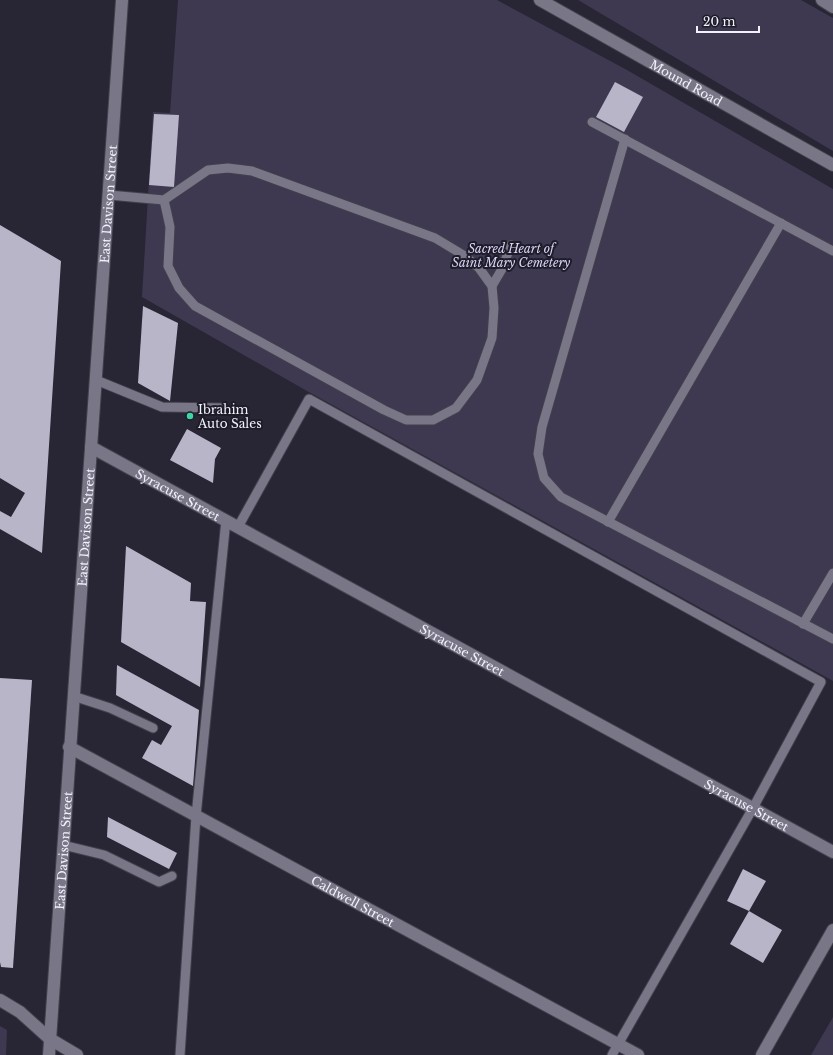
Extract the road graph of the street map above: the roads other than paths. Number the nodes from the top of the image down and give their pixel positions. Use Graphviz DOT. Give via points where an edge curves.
graph roads {
  1 [pos="122,0"];
  2 [pos="540,0"];
  3 [pos="822,0"];
  4 [pos="833,7"];
  5 [pos="592,122"];
  6 [pos="625,139"];
  7 [pos="833,165"];
  8 [pos="109,195"];
  9 [pos="164,200"];
  10 [pos="781,223"];
  11 [pos="511,245"];
  12 [pos="833,251"];
  13 [pos="492,286"];
  14 [pos="96,380"];
  15 [pos="224,408"];
  16 [pos="91,447"];
  17 [pos="226,520"];
  18 [pos="608,522"];
  19 [pos="238,526"];
  20 [pos="833,573"];
  21 [pos="803,624"];
  22 [pos="833,639"];
  23 [pos="73,696"];
  24 [pos="153,728"];
  25 [pos="69,747"];
  26 [pos="753,808"];
  27 [pos="196,816"];
  28 [pos="63,845"];
  29 [pos="833,852"];
  30 [pos="172,876"];
  31 [pos="833,930"];
  32 [pos="829,948"];
  33 [pos="0,1000"];
  34 [pos="50,1039"];
  35 [pos="615,1050"];
  36 [pos="48,1055"];
  37 [pos="77,1055"];
  38 [pos="180,1055"];
  39 [pos="638,1055"];
  40 [pos="762,1055"];
  1 -- 8 [label="street, East Davison Street"];
  2 -- 7 [label="street, Mound Road"];
  3 -- 4 [label="street"];
  5 -- 6 [label="lane"];
  6 -- 10 [label="lane"];
  6 -- 18 [label="lane" via="542,427 538,454 544,478 561,497"];
  8 -- 9 [label="lane"];
  8 -- 14 [label="street, East Davison Street"];
  9 -- 13 [label="lane" via="208,170 228,168 252,171 435,238 465,256 479,268"];
  9 -- 13 [label="lane" via="170,226 168,266 179,288 195,306 406,420 433,420 456,408 477,380 492,338"];
  10 -- 12 [label="lane"];
  10 -- 18 [label="lane"];
  11 -- 13 [label="lane"];
  14 -- 15 [label="lane" via="162,407"];
  14 -- 16 [label="street, East Davison Street"];
  16 -- 17 [label="street, Syracuse Street"];
  16 -- 23 [label="street, East Davison Street"];
  17 -- 19 [label="street, Syracuse Street"];
  17 -- 27 [label="lane"];
  18 -- 21 [label="lane"];
  19 -- 26 [label="street, Syracuse Street"];
  19 -- 26 [label="lane" via="309,399 821,682"];
  20 -- 21 [label="lane"];
  21 -- 22 [label="lane"];
  23 -- 24 [label="lane" via="110,708"];
  23 -- 25 [label="street, East Davison Street"];
  25 -- 27 [label="street, Caldwell Street"];
  25 -- 28 [label="street, East Davison Street"];
  26 -- 29 [label="street, Syracuse Street"];
  26 -- 35 [label="lane"];
  27 -- 35 [label="street, Caldwell Street"];
  27 -- 38 [label="lane"];
  28 -- 30 [label="lane" via="104,855 159,882"];
  28 -- 34 [label="street, East Davison Street"];
  31 -- 32 [label="street"];
  32 -- 40 [label="street"];
  33 -- 34 [label="street" via="20,1012"];
  34 -- 36 [label="street, East Davison Street"];
  34 -- 37 [label="street"];
  35 -- 39 [label="street, Caldwell Street"];
}
